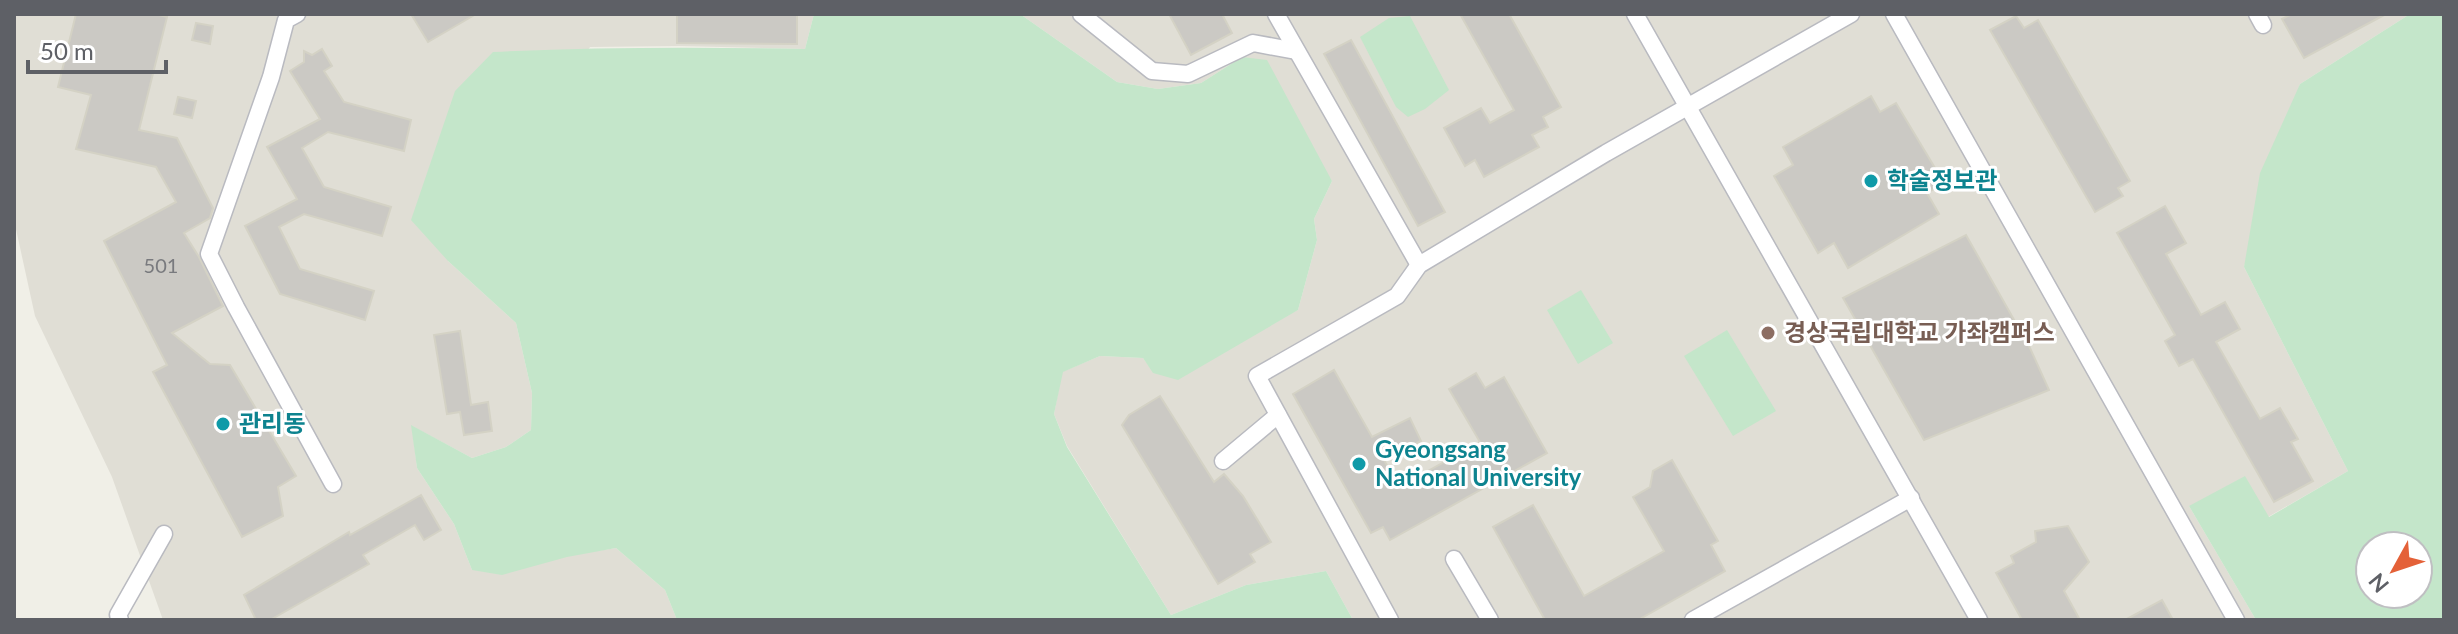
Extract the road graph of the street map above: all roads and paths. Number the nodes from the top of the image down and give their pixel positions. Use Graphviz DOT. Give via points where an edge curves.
graph roads {
  1 [pos="297,14"];
  2 [pos="1081,14"];
  3 [pos="1276,14"];
  4 [pos="1635,14"];
  5 [pos="1851,14"];
  6 [pos="1894,14"];
  7 [pos="1296,51"];
  8 [pos="1688,106"];
  9 [pos="1419,265"];
  10 [pos="1278,415"];
  11 [pos="1223,461"];
  12 [pos="333,484"];
  13 [pos="1911,498"];
  14 [pos="164,534"];
  15 [pos="1454,559"];
  16 [pos="120,620"];
  17 [pos="1390,620"];
  18 [pos="1490,620"];
  19 [pos="1693,620"];
  20 [pos="1979,620"];
  21 [pos="2236,620"];
  1 -- 12 [label="street" via="286,20 209,254"];
  2 -- 7 [label="street" via="1152,71 1188,74 1253,43"];
  3 -- 7 [label="street"];
  4 -- 8 [label="street"];
  5 -- 8 [label="street"];
  6 -- 21 [label="street"];
  7 -- 9 [label="street"];
  8 -- 9 [label="street"];
  8 -- 13 [label="street"];
  9 -- 10 [label="street" via="1397,296 1257,376"];
  10 -- 11 [label="street"];
  10 -- 17 [label="street"];
  13 -- 19 [label="street"];
  13 -- 20 [label="street"];
  14 -- 16 [label="street" via="118,615"];
  15 -- 18 [label="street"];
}
